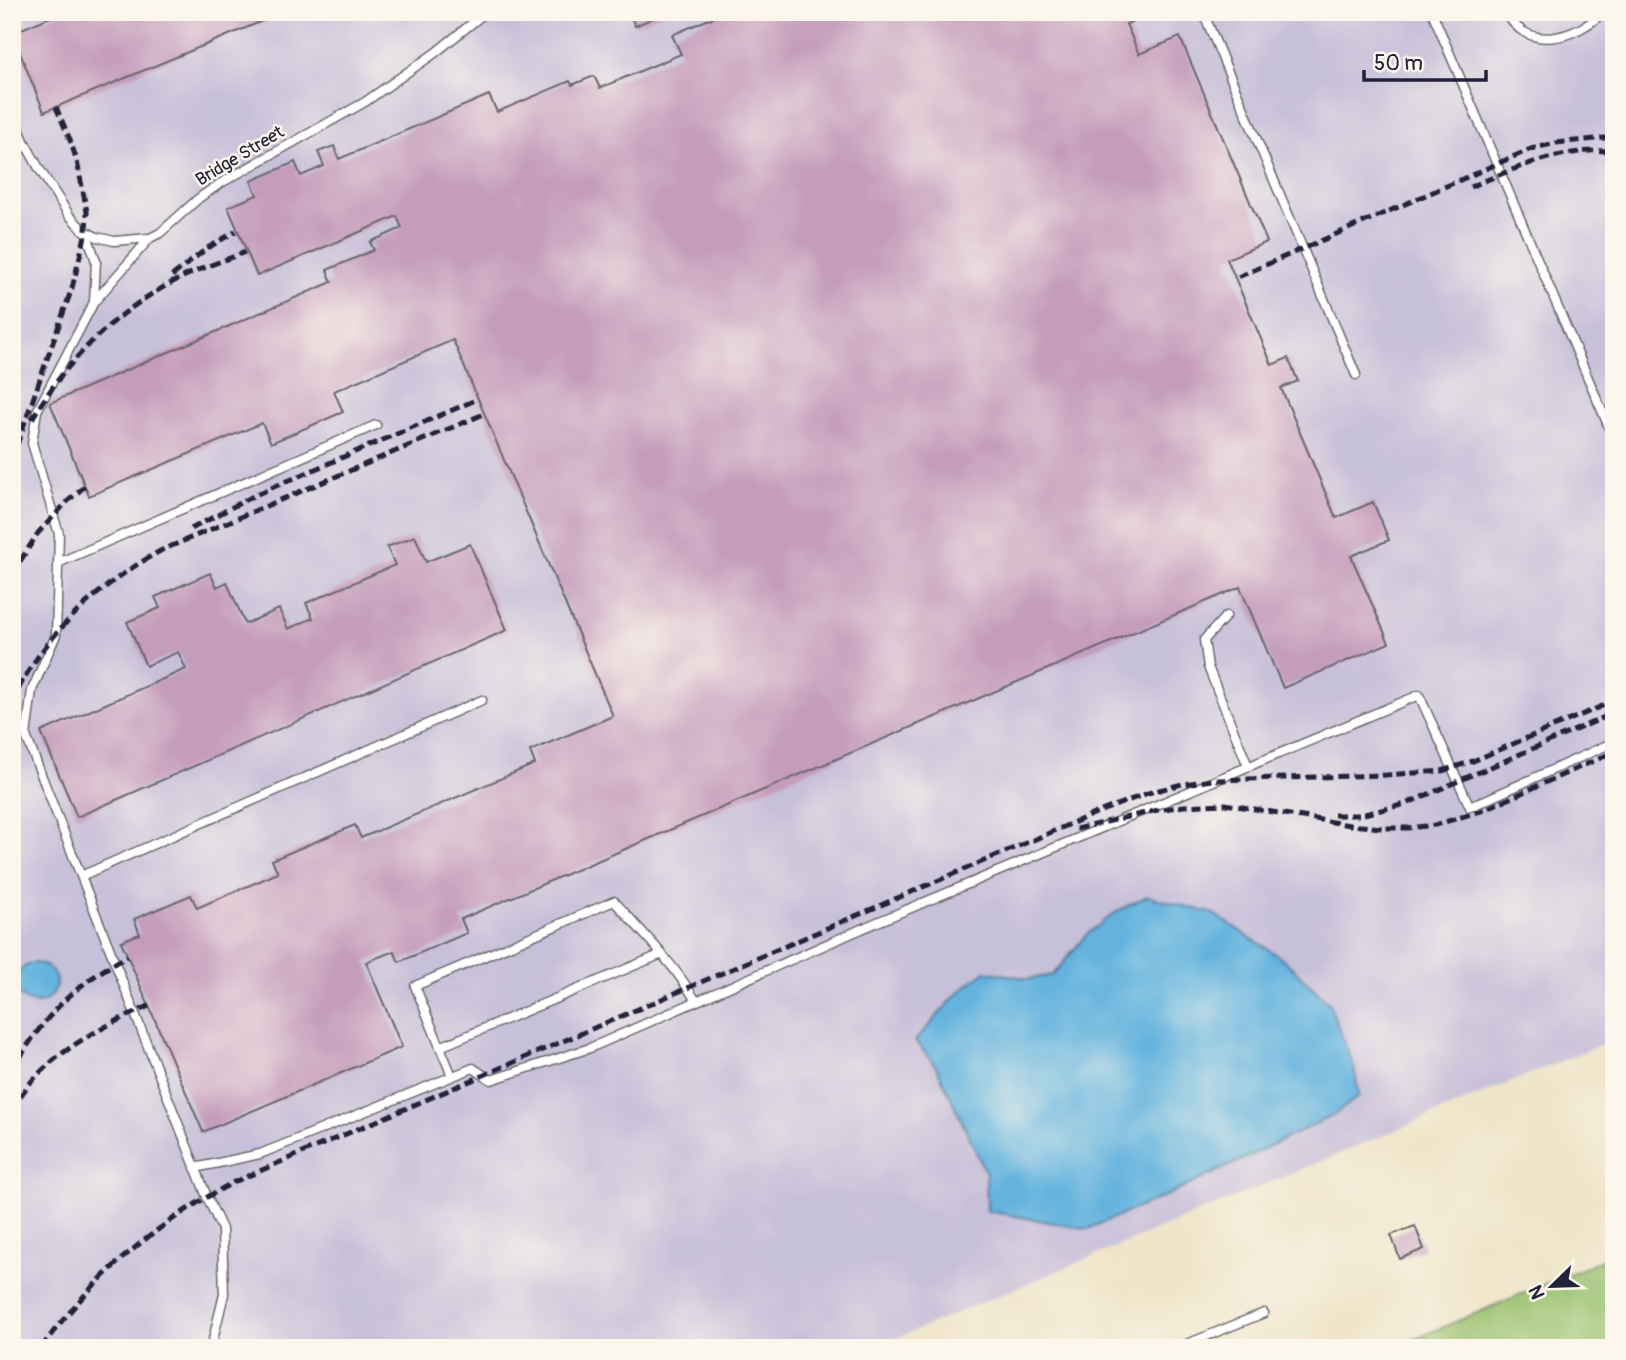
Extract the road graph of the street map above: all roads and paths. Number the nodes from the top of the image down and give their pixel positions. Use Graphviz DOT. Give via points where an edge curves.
graph roads {
  1 [pos="486,12"];
  2 [pos="1203,12"];
  3 [pos="1432,12"];
  4 [pos="1506,12"];
  5 [pos="1602,12"];
  6 [pos="12,113"];
  7 [pos="86,232"];
  8 [pos="150,239"];
  9 [pos="94,302"];
  10 [pos="1356,375"];
  11 [pos="376,425"];
  12 [pos="1614,439"];
  13 [pos="58,563"];
  14 [pos="1226,616"];
  15 [pos="481,700"];
  16 [pos="1614,742"];
  17 [pos="1248,766"];
  18 [pos="81,876"];
  19 [pos="662,954"];
  20 [pos="696,1002"];
  21 [pos="440,1047"];
  22 [pos="452,1076"];
  23 [pos="195,1168"];
  24 [pos="1264,1313"];
  25 [pos="211,1348"];
  26 [pos="1177,1348"];
  1 -- 8 [label="lane, Bridge Street" via="365,102 221,183"];
  2 -- 10 [label="lane"];
  3 -- 12 [label="lane"];
  4 -- 5 [label="lane" via="1519,30 1541,39 1568,33"];
  6 -- 7 [label="lane" via="40,170 69,215"];
  7 -- 8 [label="lane" via="114,241"];
  7 -- 9 [label="lane" via="96,261"];
  8 -- 9 [label="lane, Bridge Street"];
  9 -- 13 [label="lane" via="37,411 32,443 59,534"];
  11 -- 13 [label="lane"];
  13 -- 18 [label="lane" via="56,635 32,690 26,736"];
  14 -- 17 [label="lane" via="1204,640 1208,667"];
  15 -- 18 [label="lane"];
  16 -- 17 [label="lane" via="1470,807 1419,695"];
  17 -- 20 [label="lane"];
  18 -- 23 [label="lane"];
  19 -- 20 [label="lane"];
  19 -- 21 [label="lane"];
  19 -- 21 [label="lane" via="614,901 415,986"];
  20 -- 22 [label="lane" via="590,1048 491,1080 473,1068"];
  21 -- 22 [label="lane"];
  22 -- 23 [label="lane" via="260,1154"];
  23 -- 25 [label="lane" via="222,1229 224,1294"];
  24 -- 26 [label="lane"];
}
